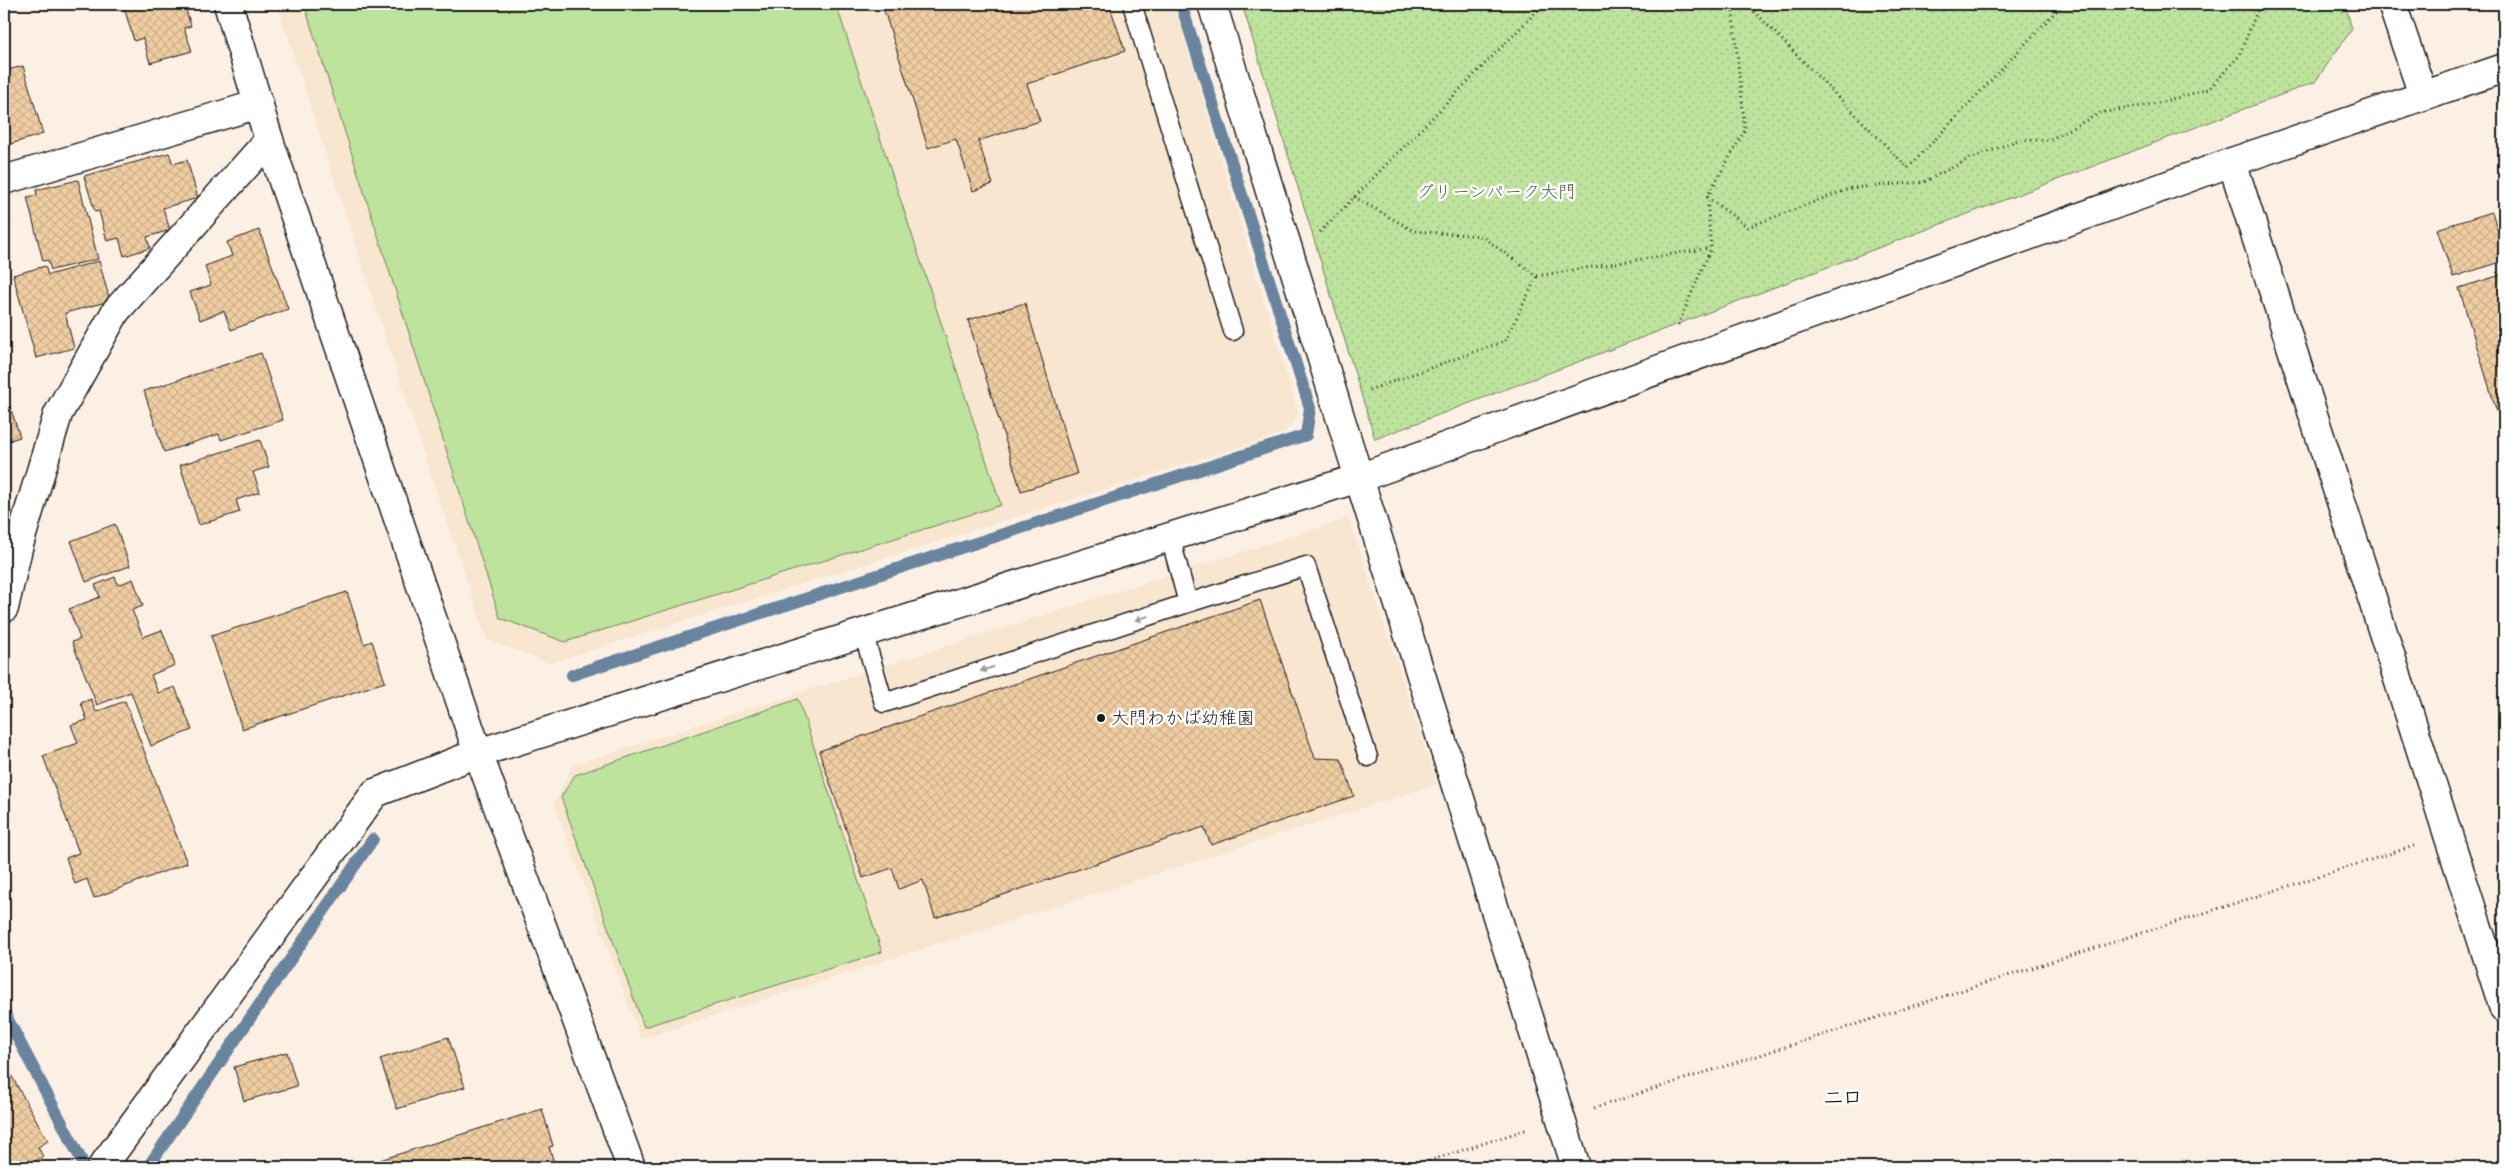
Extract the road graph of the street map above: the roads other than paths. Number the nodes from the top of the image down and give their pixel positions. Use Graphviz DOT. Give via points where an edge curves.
graph roads {
  1 [pos="228,4"];
  2 [pos="1132,4"];
  3 [pos="1212,4"];
  4 [pos="2392,4"];
  5 [pos="2504,68"];
  6 [pos="2423,95"];
  7 [pos="259,104"];
  8 [pos="269,140"];
  9 [pos="2232,162"];
  10 [pos="4,180"];
  11 [pos="1233,331"];
  12 [pos="1359,478"];
  13 [pos="1170,536"];
  14 [pos="1188,603"];
  15 [pos="4,608"];
  16 [pos="863,632"];
  17 [pos="478,753"];
  18 [pos="1368,757"];
  19 [pos="2504,1009"];
  20 [pos="102,1167"];
  21 [pos="631,1167"];
  22 [pos="1576,1167"];
  1 -- 7 [label="street"];
  2 -- 11 [label="lane"];
  3 -- 12 [label="street"];
  4 -- 6 [label="street"];
  5 -- 6 [label="street"];
  6 -- 9 [label="street"];
  7 -- 8 [label="street"];
  7 -- 10 [label="street"];
  8 -- 15 [label="street" via="116,311 58,414"];
  8 -- 17 [label="street"];
  9 -- 12 [label="street"];
  9 -- 19 [label="street"];
  12 -- 13 [label="street"];
  12 -- 22 [label="street"];
  13 -- 14 [label="lane"];
  13 -- 16 [label="street"];
  14 -- 16 [label="lane, one-way" via="884,703"];
  14 -- 18 [label="lane" via="1306,566"];
  16 -- 17 [label="street"];
  17 -- 20 [label="street" via="375,793"];
  17 -- 21 [label="street"];
}
